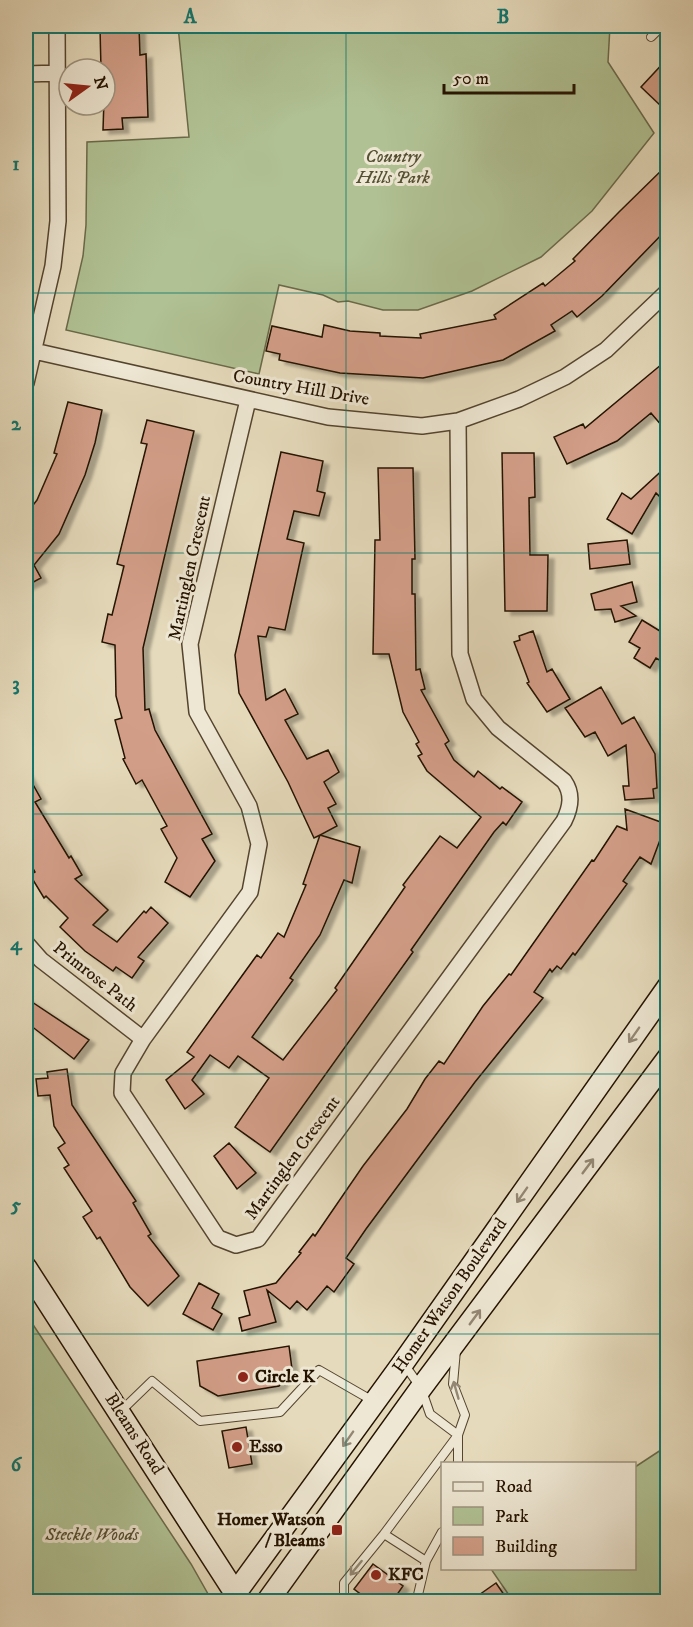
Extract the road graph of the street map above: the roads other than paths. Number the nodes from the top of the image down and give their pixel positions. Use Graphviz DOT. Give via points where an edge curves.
graph roads {
  1 [pos="57,26"];
  2 [pos="663,26"];
  3 [pos="651,37"];
  4 [pos="58,57"];
  5 [pos="57,73"];
  6 [pos="26,74"];
  7 [pos="58,117"];
  8 [pos="668,291"];
  9 [pos="34,351"];
  10 [pos="26,383"];
  11 [pos="248,400"];
  12 [pos="458,421"];
  13 [pos="26,943"];
  14 [pos="668,987"];
  15 [pos="143,1039"];
  16 [pos="668,1058"];
  17 [pos="26,1268"];
  18 [pos="456,1342"];
  19 [pos="404,1363"];
  20 [pos="421,1388"];
  21 [pos="374,1402"];
  22 [pos="120,1412"];
  23 [pos="458,1435"];
  24 [pos="458,1462"];
  25 [pos="384,1534"];
  26 [pos="441,1534"];
  27 [pos="426,1562"];
  28 [pos="236,1599"];
  29 [pos="267,1602"];
  30 [pos="353,1602"];
  31 [pos="414,1602"];
  1 -- 4 [label="street"];
  2 -- 3 [label="lane"];
  5 -- 6 [label="street"];
  7 -- 9 [label="street" via="58,221 53,266"];
  8 -- 12 [label="street, Country Hill Drive" via="606,350 565,377"];
  9 -- 10 [label="street"];
  9 -- 11 [label="street, Country Hill Drive"];
  11 -- 12 [label="street, Country Hill Drive" via="339,418 422,426"];
  11 -- 15 [label="street, Martinglen Crescent" via="190,644 197,712 249,806 259,844 250,892"];
  12 -- 15 [label="street, Martinglen Crescent" via="460,654 474,699 498,728 569,789 570,808 564,821 258,1239 236,1245 218,1238 122,1093 123,1074"];
  13 -- 15 [label="street, Primrose Path" via="41,960"];
  14 -- 19 [label="main road, Homer Watson Boulevard, one-way"];
  18 -- 16 [label="main road, Homer Watson Boulevard, one-way"];
  17 -- 22 [label="main road, Bleams Road"];
  18 -- 20 [label="main road, Homer Watson Boulevard"];
  23 -- 18 [label="lane, one-way" via="465,1415 453,1384"];
  19 -- 20 [label="lane"];
  19 -- 21 [label="main road, Homer Watson Boulevard"];
  20 -- 23 [label="lane" via="430,1414"];
  20 -- 29 [label="main road, Homer Watson Boulevard"];
  21 -- 22 [label="lane" via="319,1370 280,1412 200,1421 152,1381"];
  21 -- 28 [label="main road, Homer Watson Boulevard, one-way"];
  22 -- 28 [label="main road, Bleams Road"];
  23 -- 24 [label="lane"];
  23 -- 25 [label="lane"];
  25 -- 27 [label="lane"];
  25 -- 30 [label="lane, one-way" via="344,1583 344,1596"];
  26 -- 27 [label="lane"];
  27 -- 31 [label="lane"];
}
